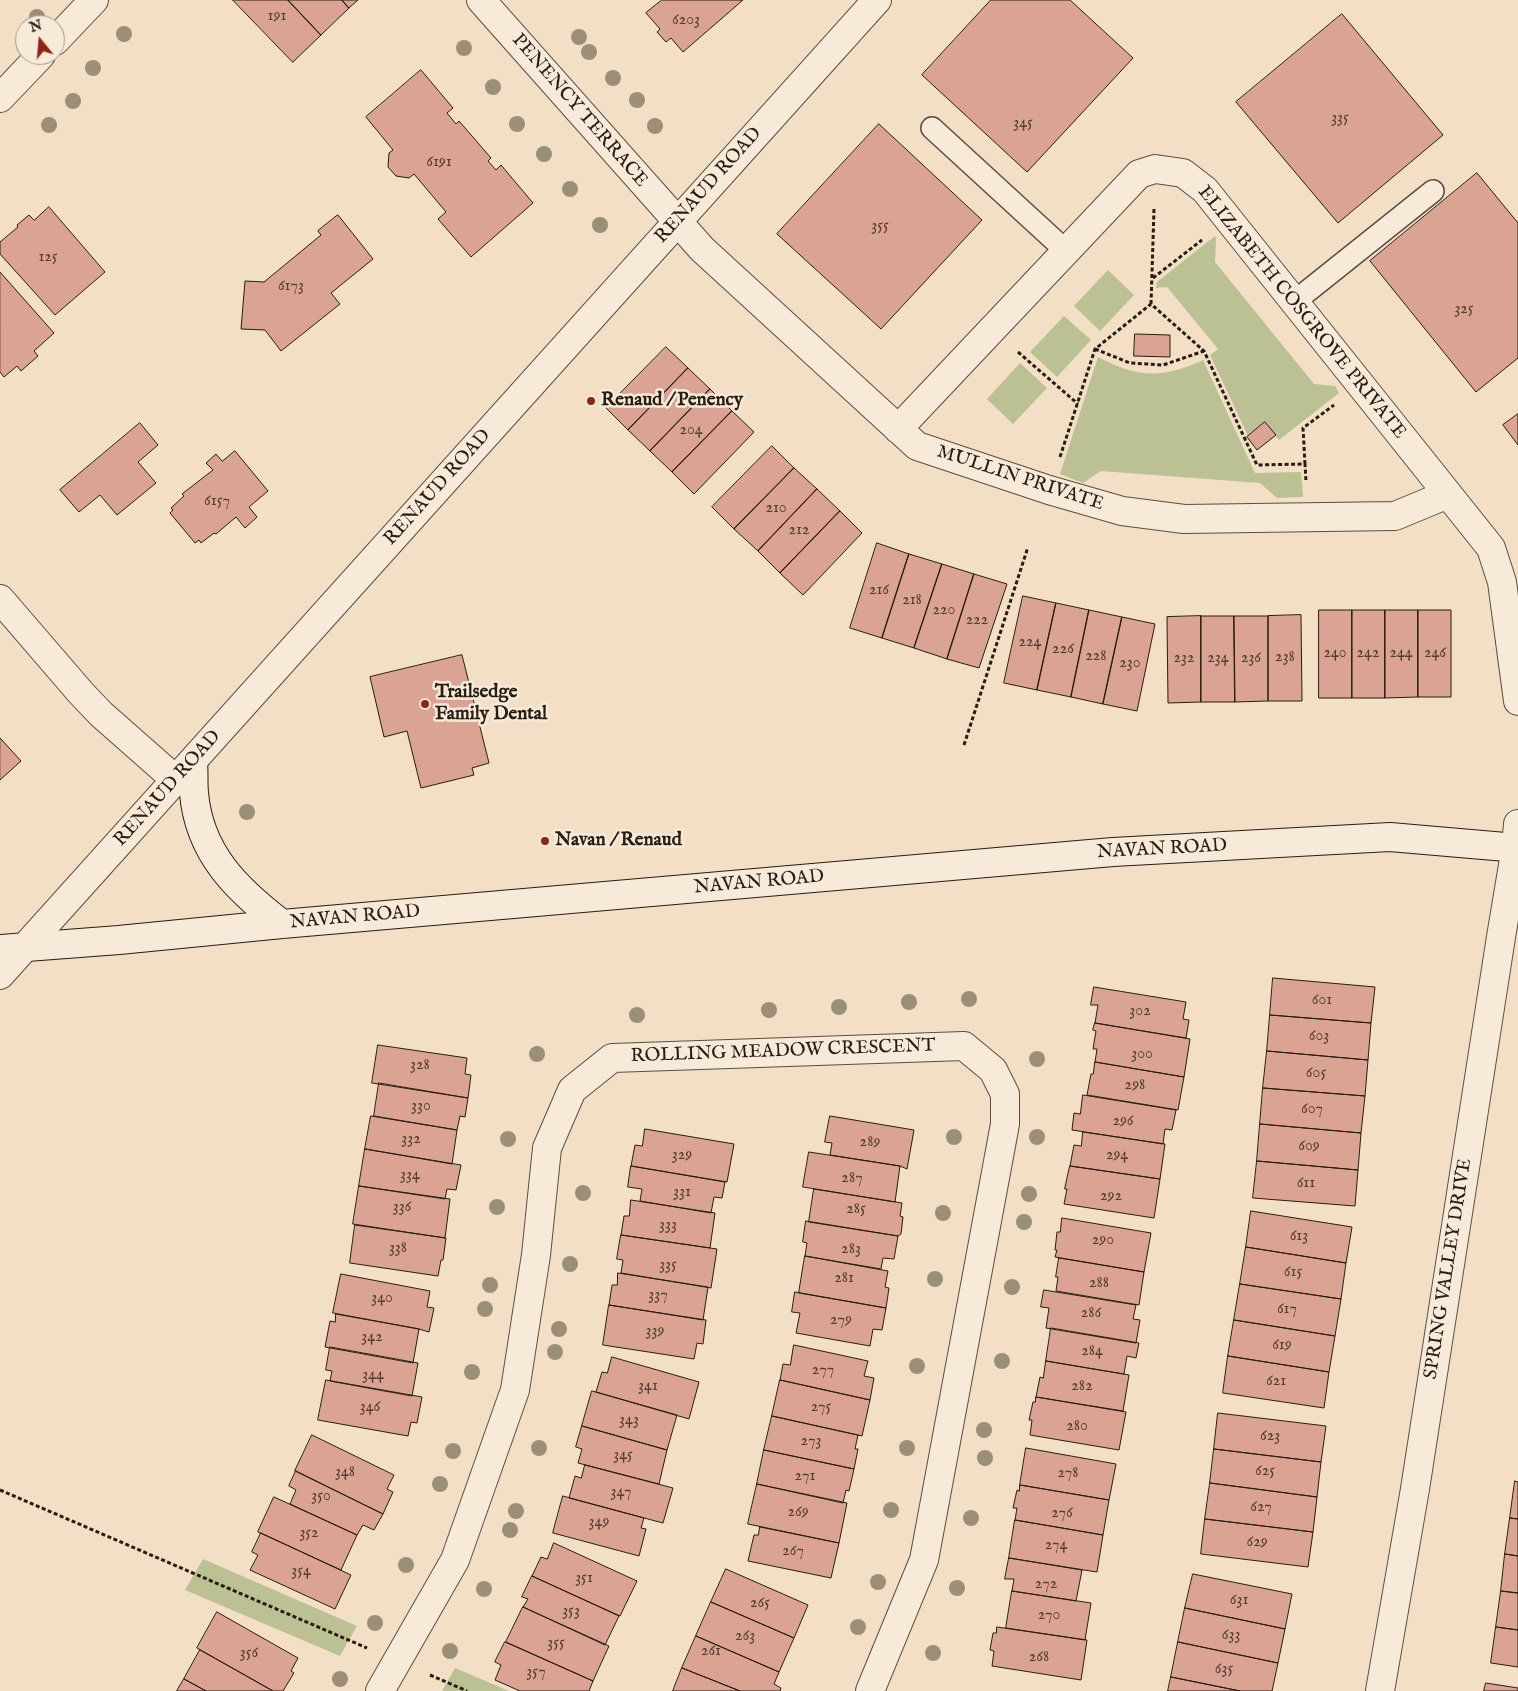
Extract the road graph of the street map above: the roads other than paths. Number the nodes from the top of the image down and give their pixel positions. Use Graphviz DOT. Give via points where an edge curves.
graph roads {
  1 [pos="94,0"];
  2 [pos="481,0"];
  3 [pos="877,0"];
  4 [pos="65,30"];
  5 [pos="31,65"];
  6 [pos="0,98"];
  7 [pos="932,128"];
  8 [pos="1433,191"];
  9 [pos="677,221"];
  10 [pos="1065,250"];
  11 [pos="1294,302"];
  12 [pos="898,429"];
  13 [pos="1448,494"];
  14 [pos="0,599"];
  15 [pos="1518,701"];
  16 [pos="185,772"];
  17 [pos="1517,840"];
  18 [pos="282,924"];
  19 [pos="13,948"];
  20 [pos="0,975"];
  21 [pos="380,1691"];
  22 [pos="870,1691"];
  23 [pos="1380,1691"];
  1 -- 4 [label="street"];
  2 -- 9 [label="street, PENENCY TERRACE"];
  3 -- 9 [label="street, RENAUD ROAD"];
  5 -- 6 [label="street"];
  7 -- 10 [label="lane"];
  8 -- 11 [label="lane"];
  9 -- 12 [label="street, MULLIN PRIVATE" via="702,248"];
  9 -- 16 [label="street, RENAUD ROAD"];
  10 -- 11 [label="street, ELIZABETH COSGROVE PRIVATE" via="1139,174 1155,169 1183,173 1204,190"];
  10 -- 12 [label="street, ELIZABETH COSGROVE PRIVATE"];
  11 -- 13 [label="street, ELIZABETH COSGROVE PRIVATE"];
  12 -- 13 [label="street, MULLIN PRIVATE" via="917,446 1049,490 1122,511 1184,519 1395,516"];
  13 -- 15 [label="street, ELIZABETH COSGROVE PRIVATE" via="1491,548 1502,582"];
  14 -- 16 [label="street" via="101,714"];
  16 -- 18 [label="street" via="194,794 200,824 216,860 254,903"];
  16 -- 19 [label="street, RENAUD ROAD"];
  17 -- 18 [label="street, NAVAN ROAD" via="1390,838 1113,852"];
  17 -- 23 [label="street, SPRING VALLEY DRIVE"];
  18 -- 19 [label="street, NAVAN ROAD"];
  19 -- 20 [label="street, RENAUD ROAD"];
  21 -- 22 [label="street, ROLLING MEADOW CRESCENT" via="455,1560 515,1390 536,1255 547,1148 572,1090 612,1058 964,1046 993,1070 1006,1094 1005,1124 924,1560"];
}
